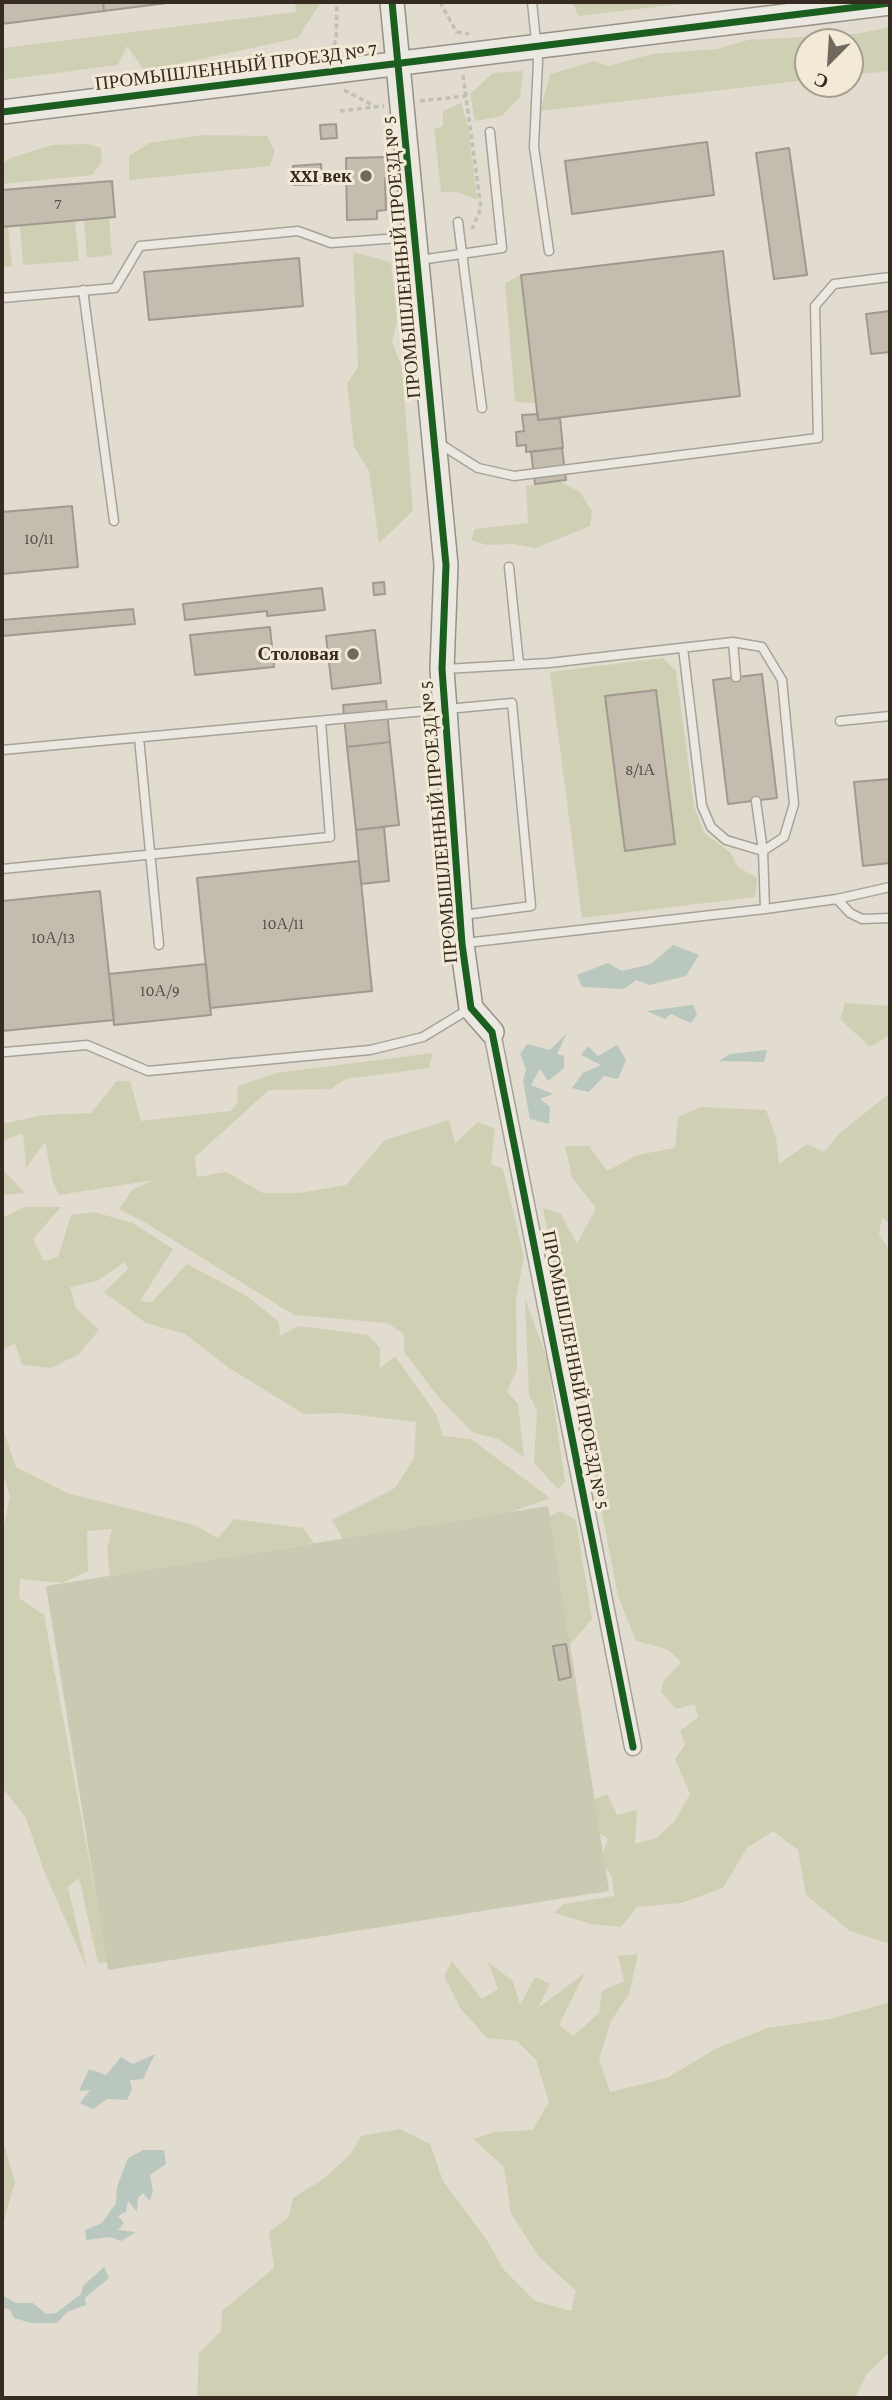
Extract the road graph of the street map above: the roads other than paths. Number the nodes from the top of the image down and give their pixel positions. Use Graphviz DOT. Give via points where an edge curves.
graph roads {
  1 [pos="392,2"];
  2 [pos="532,2"];
  3 [pos="890,3"];
  4 [pos="537,46"];
  5 [pos="399,63"];
  6 [pos="2,112"];
  7 [pos="490,132"];
  8 [pos="458,222"];
  9 [pos="417,249"];
  10 [pos="549,251"];
  11 [pos="462,254"];
  12 [pos="890,277"];
  13 [pos="83,290"];
  14 [pos="2,298"];
  15 [pos="482,408"];
  16 [pos="435,440"];
  17 [pos="114,521"];
  18 [pos="509,567"];
  19 [pos="733,642"];
  20 [pos="683,648"];
  21 [pos="519,664"];
  22 [pos="442,669"];
  23 [pos="736,677"];
  24 [pos="445,710"];
  25 [pos="890,716"];
  26 [pos="840,721"];
  27 [pos="321,722"];
  28 [pos="139,738"];
  29 [pos="2,750"];
  30 [pos="756,801"];
  31 [pos="763,851"];
  32 [pos="149,855"];
  33 [pos="2,869"];
  34 [pos="890,887"];
  35 [pos="836,899"];
  36 [pos="765,909"];
  37 [pos="460,916"];
  38 [pos="890,918"];
  39 [pos="463,944"];
  40 [pos="159,945"];
  41 [pos="471,1008"];
  42 [pos="492,1032"];
  43 [pos="5,1052"];
  44 [pos="633,1747"];
  1 -- 5 [label="street, ПРОМЫШЛЕННЫЙ ПРОЕЗД № 5"];
  2 -- 4 [label="lane"];
  3 -- 4 [label="street, ПРОМЫШЛЕННЫЙ ПРОЕЗД № 7"];
  4 -- 5 [label="street, ПРОМЫШЛЕННЫЙ ПРОЕЗД № 7"];
  4 -- 10 [label="lane" via="534,148"];
  5 -- 6 [label="street, ПРОМЫШЛЕННЫЙ ПРОЕЗД № 7"];
  5 -- 9 [label="street, ПРОМЫШЛЕННЫЙ ПРОЕЗД № 5"];
  7 -- 11 [label="lane" via="502,248"];
  8 -- 11 [label="lane"];
  9 -- 11 [label="lane"];
  9 -- 13 [label="lane" via="331,243 298,231 140,246 115,288"];
  9 -- 16 [label="street, ПРОМЫШЛЕННЫЙ ПРОЕЗД № 5"];
  11 -- 15 [label="lane"];
  12 -- 16 [label="lane" via="834,284 815,306 818,438 514,476 478,468"];
  13 -- 14 [label="lane"];
  13 -- 17 [label="lane"];
  16 -- 22 [label="street, ПРОМЫШЛЕННЫЙ ПРОЕЗД № 5" via="446,565"];
  18 -- 21 [label="lane"];
  19 -- 20 [label="lane"];
  19 -- 23 [label="lane"];
  19 -- 31 [label="lane" via="762,647 782,680 794,804 784,837"];
  20 -- 21 [label="lane"];
  20 -- 31 [label="lane" via="702,806 711,827 726,840"];
  21 -- 22 [label="lane"];
  22 -- 24 [label="street, ПРОМЫШЛЕННЫЙ ПРОЕЗД № 5"];
  24 -- 27 [label="lane"];
  24 -- 37 [label="street, ПРОМЫШЛЕННЫЙ ПРОЕЗД № 5"];
  24 -- 37 [label="lane" via="512,703 531,906"];
  25 -- 26 [label="lane"];
  27 -- 28 [label="lane"];
  27 -- 32 [label="lane" via="330,837"];
  28 -- 29 [label="lane"];
  28 -- 32 [label="lane"];
  30 -- 31 [label="lane"];
  31 -- 36 [label="lane"];
  32 -- 33 [label="lane"];
  32 -- 40 [label="lane"];
  34 -- 35 [label="lane"];
  35 -- 36 [label="lane"];
  35 -- 38 [label="lane" via="862,919"];
  36 -- 39 [label="lane"];
  37 -- 39 [label="street, ПРОМЫШЛЕННЫЙ ПРОЕЗД № 5"];
  39 -- 41 [label="street, ПРОМЫШЛЕННЫЙ ПРОЕЗД № 5"];
  41 -- 42 [label="street, ПРОМЫШЛЕННЫЙ ПРОЕЗД № 5"];
  41 -- 43 [label="lane" via="423,1037 370,1050 148,1071 87,1045"];
  42 -- 44 [label="street, ПРОМЫШЛЕННЫЙ ПРОЕЗД № 5"];
}
